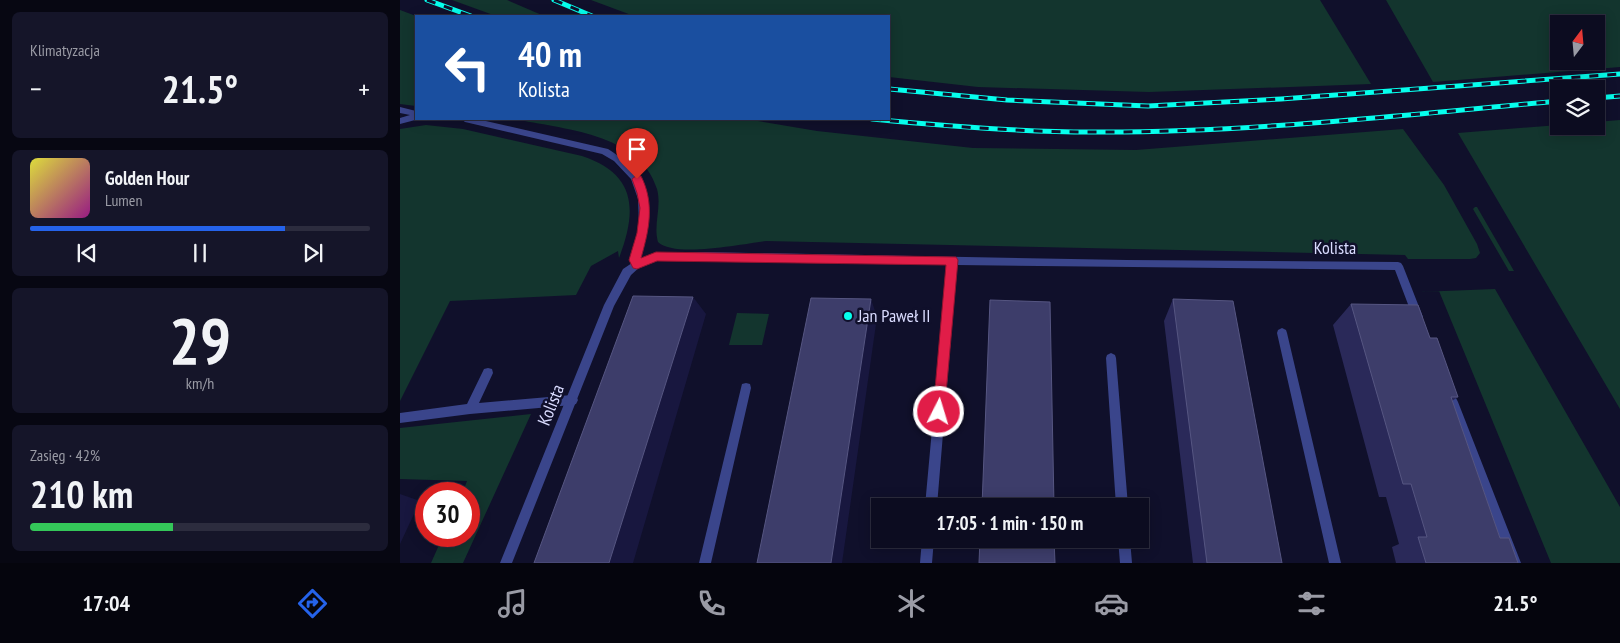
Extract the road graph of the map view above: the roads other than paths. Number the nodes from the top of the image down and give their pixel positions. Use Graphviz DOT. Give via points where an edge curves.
graph roads {
  1 [pos="400,110"];
  2 [pos="415,116"];
  3 [pos="415,116"];
  4 [pos="469,120"];
  5 [pos="400,121"];
  6 [pos="952,260"];
  7 [pos="637,265"];
  8 [pos="1424,331"];
  9 [pos="1282,333"];
  10 [pos="1111,358"];
  11 [pos="488,373"];
  12 [pos="746,388"];
  13 [pos="1448,393"];
  14 [pos="572,400"];
  15 [pos="470,408"];
  16 [pos="400,418"];
  17 [pos="932,498"];
  18 [pos="1121,498"];
  19 [pos="927,548"];
  20 [pos="1125,548"];
  21 [pos="506,563"];
  22 [pos="705,563"];
  23 [pos="926,563"];
  24 [pos="1126,563"];
  25 [pos="1335,563"];
  26 [pos="1515,563"];
  1 -- 2 [label="street"];
  3 -- 5 [label="street"];
  4 -- 7 [label="street" via="594,148 620,161 637,179 644,202 642,233 635,260"];
  6 -- 7 [label="street, Kolista" via="704,256 656,257"];
  6 -- 8 [label="street, Kolista" via="1398,266"];
  6 -- 17 [label="street"];
  7 -- 14 [label="street, Kolista" via="627,272 609,305"];
  9 -- 25 [label="street"];
  10 -- 18 [label="street"];
  11 -- 15 [label="street"];
  12 -- 22 [label="street"];
  13 -- 26 [label="street"];
  14 -- 15 [label="street"];
  14 -- 21 [label="street, Kolista"];
  15 -- 16 [label="street"];
  19 -- 23 [label="street"];
  20 -- 24 [label="street"];
}
